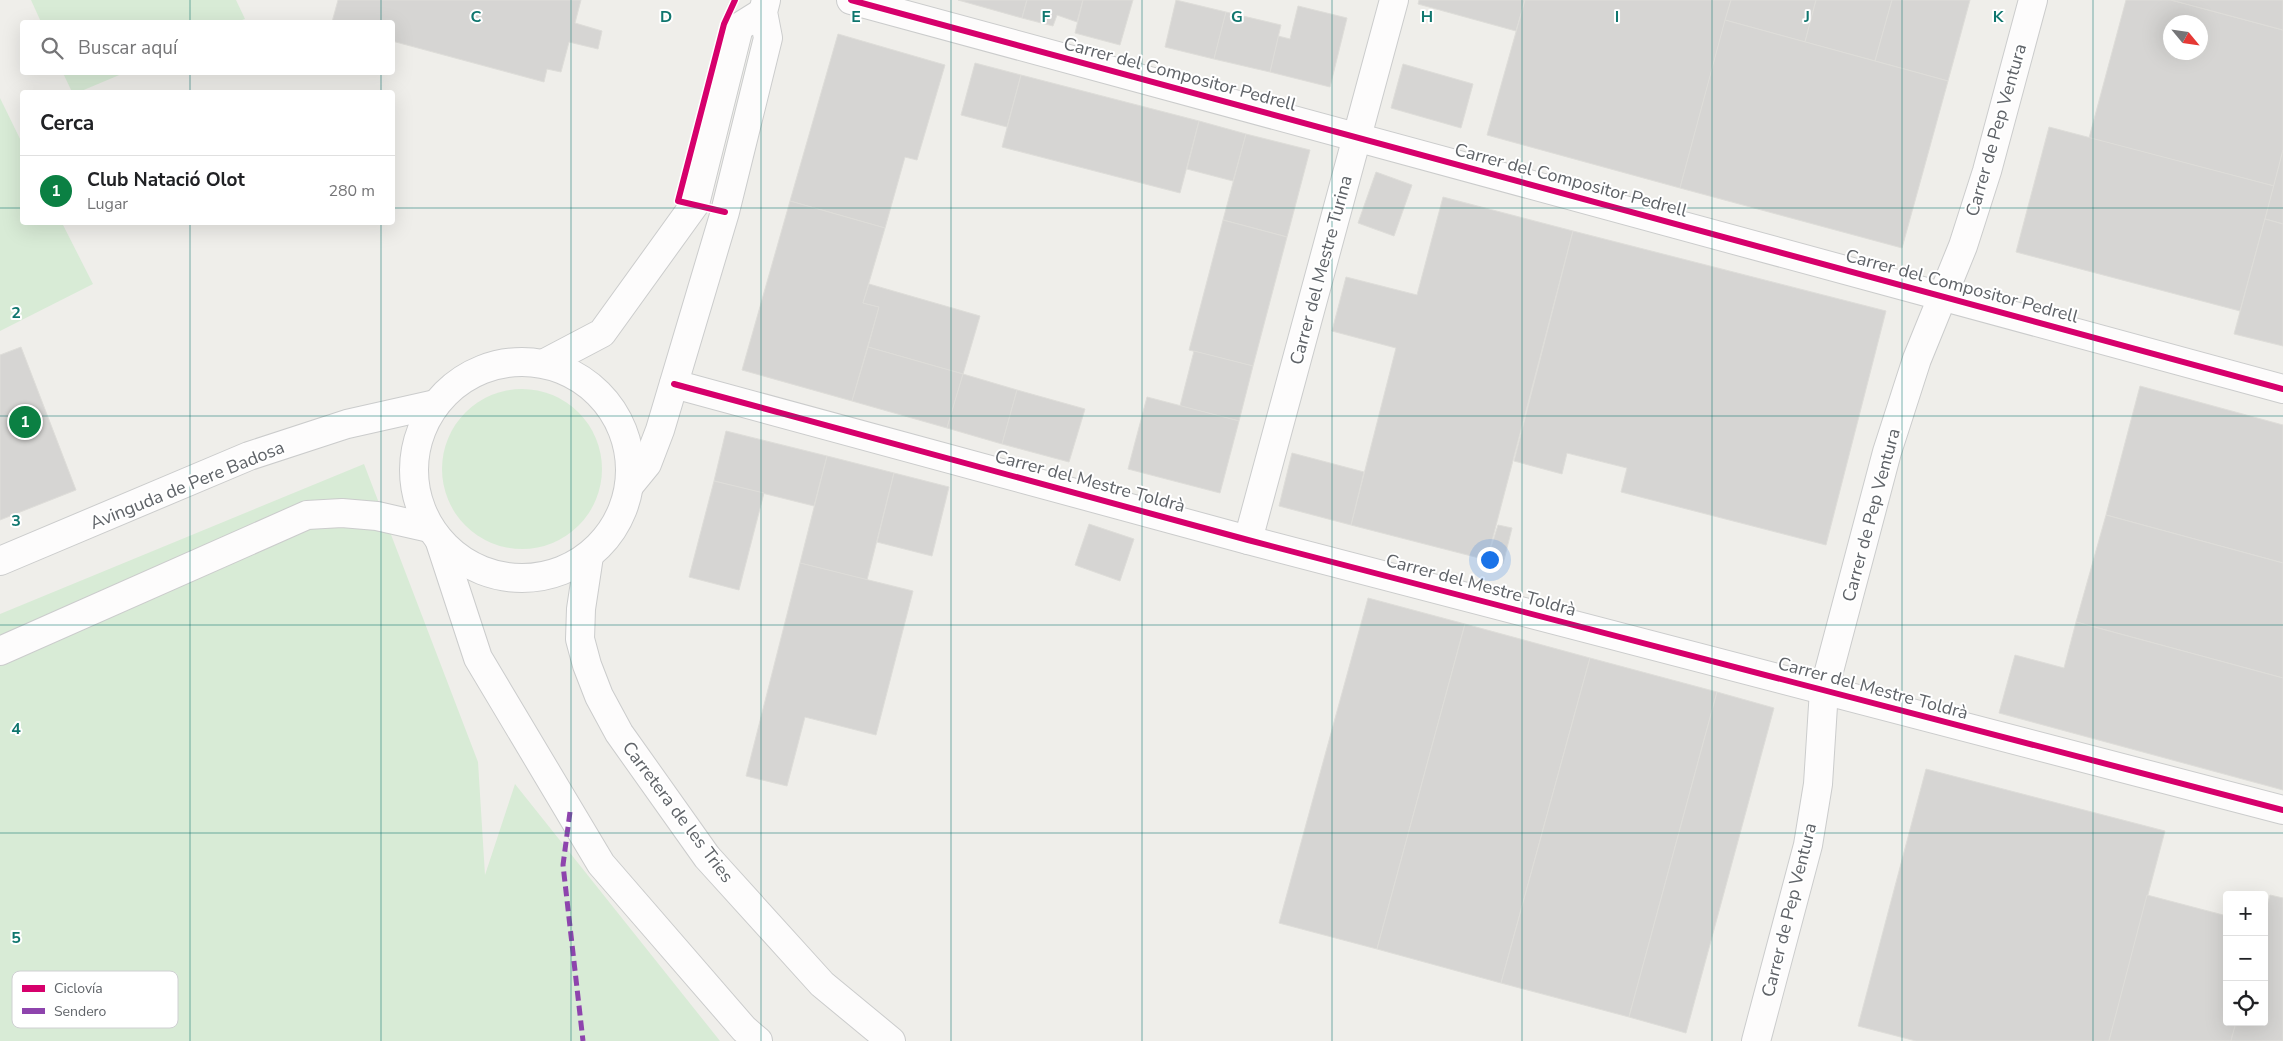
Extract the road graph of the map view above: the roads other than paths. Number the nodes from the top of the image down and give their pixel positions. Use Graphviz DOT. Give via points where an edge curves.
graph roads {
  1 [pos="851,0"];
  2 [pos="1394,0"];
  3 [pos="2033,0"];
  4 [pos="764,6"];
  5 [pos="1357,138"];
  6 [pos="1942,297"];
  7 [pos="545,364"];
  8 [pos="674,384"];
  9 [pos="2283,389"];
  10 [pos="436,404"];
  11 [pos="629,486"];
  12 [pos="435,535"];
  13 [pos="1248,540"];
  14 [pos="589,556"];
  15 [pos="0,561"];
  16 [pos="0,651"];
  17 [pos="1824,690"];
  18 [pos="2283,810"];
  19 [pos="758,1041"];
  20 [pos="891,1041"];
  21 [pos="1756,1041"];
  1 -- 5 [label="street, Carrer del Compositor Pedrell"];
  2 -- 5 [label="street, Carrer del Mestre Turina"];
  3 -- 6 [label="street, Carrer de Pep Ventura" via="1987,171 1963,246"];
  4 -- 7 [label="street" via="740,27 694,204 602,334"];
  4 -- 8 [label="street" via="768,38 725,212"];
  5 -- 6 [label="street, Carrer del Compositor Pedrell"];
  5 -- 13 [label="street, Carrer del Mestre Turina"];
  6 -- 9 [label="street, Carrer del Compositor Pedrell"];
  6 -- 17 [label="street, Carrer de Pep Ventura" via="1917,359 1887,452"];
  7 -- 10 [label="street" via="521,361 497,364 453,386"];
  7 -- 11 [label="street" via="567,371 587,383 613,412 626,440 631,463"];
  8 -- 11 [label="street" via="647,464"];
  8 -- 13 [label="street, Carrer del Mestre Toldrà"];
  10 -- 12 [label="street" via="422,426 415,451 414,478 419,504"];
  10 -- 15 [label="street, Avinguda de Pere Badosa" via="347,424 249,456"];
  11 -- 14 [label="street" via="616,524"];
  12 -- 14 [label="street" via="461,560 485,573 512,579 539,578 566,570"];
  12 -- 16 [label="street" via="377,516 307,515"];
  12 -- 19 [label="street" via="478,658 601,864"];
  13 -- 17 [label="street, Carrer del Mestre Toldrà"];
  14 -- 20 [label="street, Carretera de les Tries" via="580,639 599,696 619,733 707,857 822,984"];
  17 -- 18 [label="street, Carrer del Mestre Toldrà"];
  17 -- 21 [label="street, Carrer de Pep Ventura" via="1818,784 1808,845"];
}
